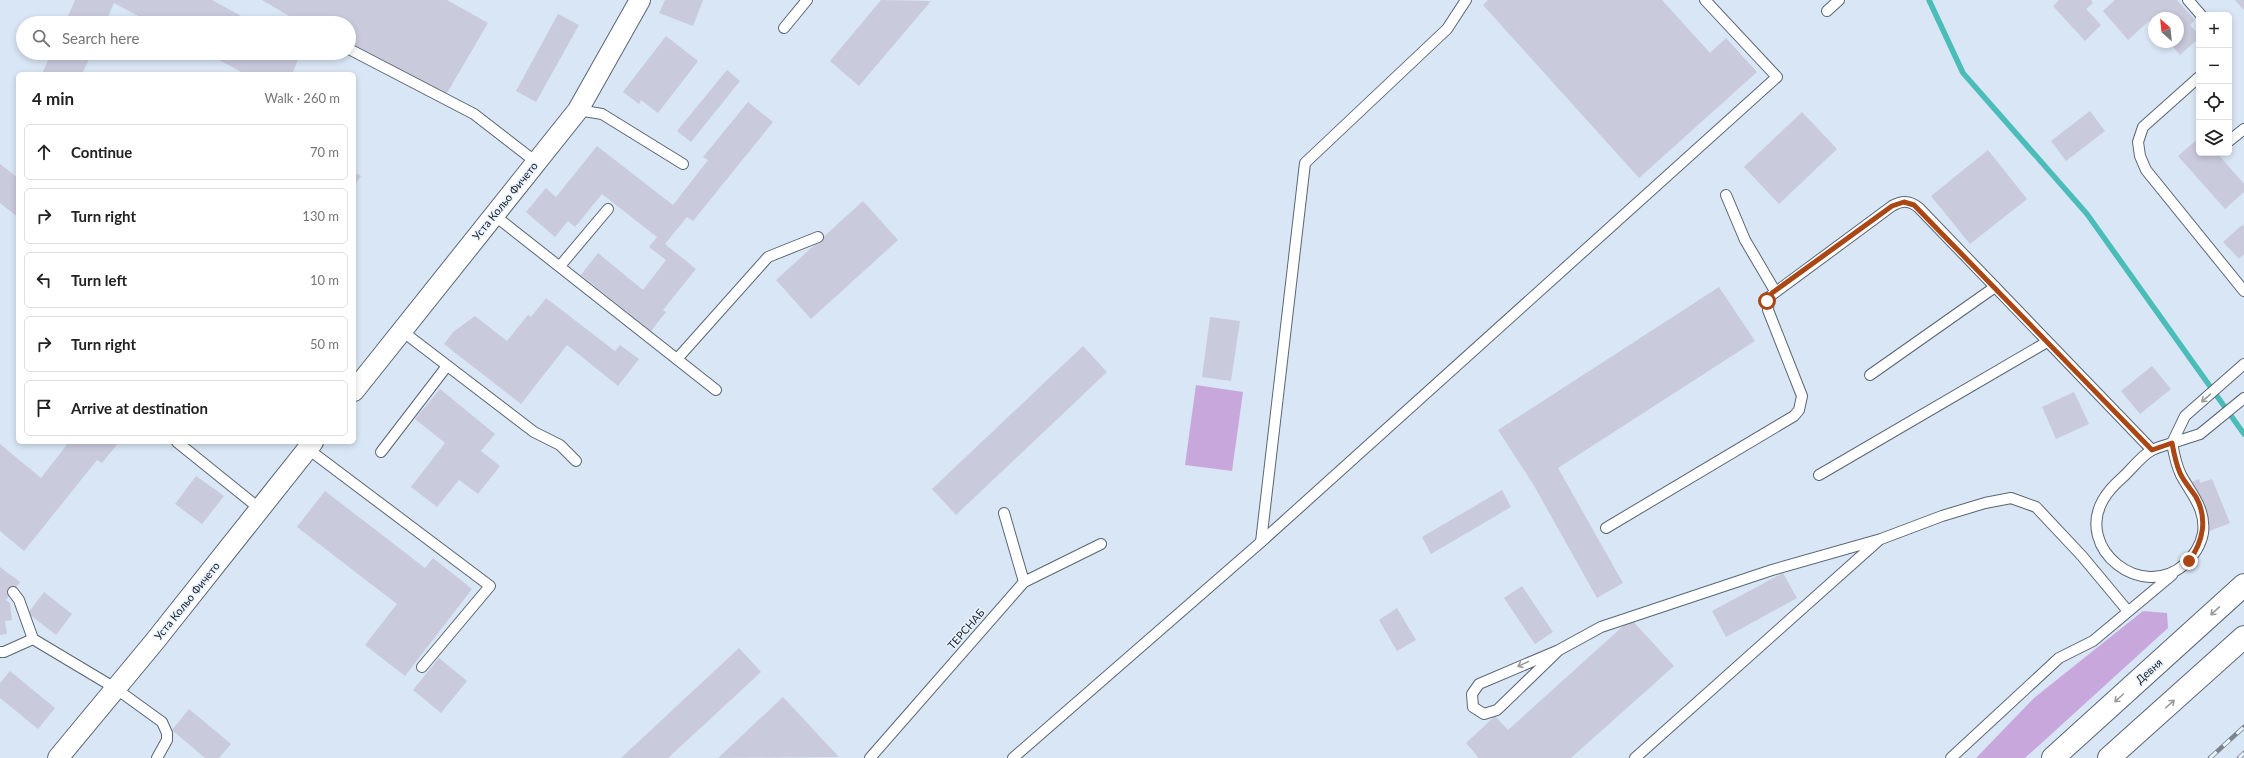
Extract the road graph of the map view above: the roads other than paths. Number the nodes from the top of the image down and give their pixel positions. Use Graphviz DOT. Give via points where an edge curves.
graph roads {
  1 [pos="640,0"];
  2 [pos="807,0"];
  3 [pos="1466,0"];
  4 [pos="1705,0"];
  5 [pos="1839,0"];
  6 [pos="2188,0"];
  7 [pos="1827,11"];
  8 [pos="2198,12"];
  9 [pos="784,28"];
  10 [pos="356,53"];
  11 [pos="2196,80"];
  12 [pos="578,110"];
  13 [pos="2244,129"];
  14 [pos="2232,139"];
  15 [pos="536,162"];
  16 [pos="683,164"];
  17 [pos="1726,196"];
  18 [pos="608,208"];
  19 [pos="494,214"];
  20 [pos="818,236"];
  21 [pos="560,266"];
  22 [pos="1995,287"];
  23 [pos="1775,291"];
  24 [pos="2244,291"];
  25 [pos="402,331"];
  26 [pos="2047,342"];
  27 [pos="677,359"];
  28 [pos="2244,364"];
  29 [pos="447,366"];
  30 [pos="1870,375"];
  31 [pos="356,388"];
  32 [pos="716,390"];
  33 [pos="2243,399"];
  34 [pos="2172,443"];
  35 [pos="179,444"];
  36 [pos="310,445"];
  37 [pos="2152,450"];
  38 [pos="381,452"];
  39 [pos="576,461"];
  40 [pos="1819,475"];
  41 [pos="260,509"];
  42 [pos="1004,513"];
  43 [pos="1606,528"];
  44 [pos="1881,539"];
  45 [pos="1261,542"];
  46 [pos="1101,544"];
  47 [pos="2181,567"];
  48 [pos="1024,582"];
  49 [pos="2244,584"];
  50 [pos="13,592"];
  51 [pos="2127,610"];
  52 [pos="2244,637"];
  53 [pos="33,639"];
  54 [pos="1559,650"];
  55 [pos="0,652"];
  56 [pos="422,667"];
  57 [pos="115,688"];
  58 [pos="58,758"];
  59 [pos="157,758"];
  60 [pos="870,758"];
  61 [pos="1013,758"];
  62 [pos="1635,758"];
  63 [pos="1951,758"];
  64 [pos="2054,758"];
  65 [pos="2109,758"];
  1 -- 12 [label="street, Уста Кольо Фичето"];
  2 -- 9 [label="lane"];
  3 -- 45 [label="lane" via="1447,28 1304,163"];
  4 -- 45 [label="lane" via="1777,77"];
  5 -- 7 [label="lane"];
  6 -- 8 [label="lane"];
  10 -- 15 [label="lane" via="474,114"];
  11 -- 24 [label="lane" via="2143,127 2138,142 2140,156 2146,170"];
  12 -- 15 [label="street, Уста Кольо Фичето"];
  12 -- 16 [label="lane" via="602,114"];
  13 -- 14 [label="lane"];
  15 -- 19 [label="street, Уста Кольо Фичето"];
  17 -- 23 [label="lane" via="1745,240"];
  18 -- 21 [label="lane"];
  19 -- 21 [label="lane"];
  19 -- 25 [label="street, Уста Кольо Фичето"];
  20 -- 27 [label="lane" via="768,257"];
  21 -- 27 [label="lane"];
  22 -- 23 [label="lane" via="1918,208 1910,202 1904,202 1892,206"];
  22 -- 26 [label="lane"];
  22 -- 30 [label="lane"];
  23 -- 43 [label="lane" via="1769,297 1767,305 1802,396 1799,410 1788,420"];
  25 -- 29 [label="lane"];
  25 -- 31 [label="street, Уста Кольо Фичето"];
  26 -- 37 [label="lane"];
  26 -- 40 [label="lane"];
  27 -- 32 [label="lane"];
  28 -- 34 [label="lane, one-way" via="2185,416"];
  29 -- 38 [label="lane"];
  29 -- 39 [label="lane" via="534,432 560,445"];
  33 -- 34 [label="lane" via="2200,434"];
  34 -- 37 [label="lane"];
  34 -- 47 [label="lane" via="2181,475 2196,498 2203,515 2200,544"];
  35 -- 41 [label="lane"];
  36 -- 41 [label="street, Уста Кольо Фичето"];
  36 -- 56 [label="lane" via="490,586"];
  37 -- 47 [label="lane" via="2112,487 2102,501 2097,529 2102,547 2112,562 2123,570 2148,577 2170,573"];
  41 -- 57 [label="street, Уста Кольо Фичето"];
  42 -- 48 [label="lane"];
  44 -- 51 [label="lane" via="1942,516 2011,498 2036,507 2082,556"];
  44 -- 54 [label="lane" via="1772,570 1601,627"];
  44 -- 62 [label="lane"];
  45 -- 61 [label="lane"];
  46 -- 48 [label="lane, ТЕРСНАБ"];
  47 -- 51 [label="lane"];
  48 -- 60 [label="lane, ТЕРСНАБ"];
  49 -- 64 [label="main road, Девня, one-way"];
  50 -- 53 [label="lane" via="19,600"];
  51 -- 63 [label="lane" via="2093,641 2059,658"];
  65 -- 52 [label="main road, one-way"];
  53 -- 55 [label="lane"];
  53 -- 57 [label="lane"];
  54 -- 54 [label="lane, one-way" via="1479,684 1472,694 1473,707 1484,714 1497,710"];
  57 -- 58 [label="street, Уста Кольо Фичето"];
  57 -- 59 [label="lane" via="166,727 167,740"];
}
